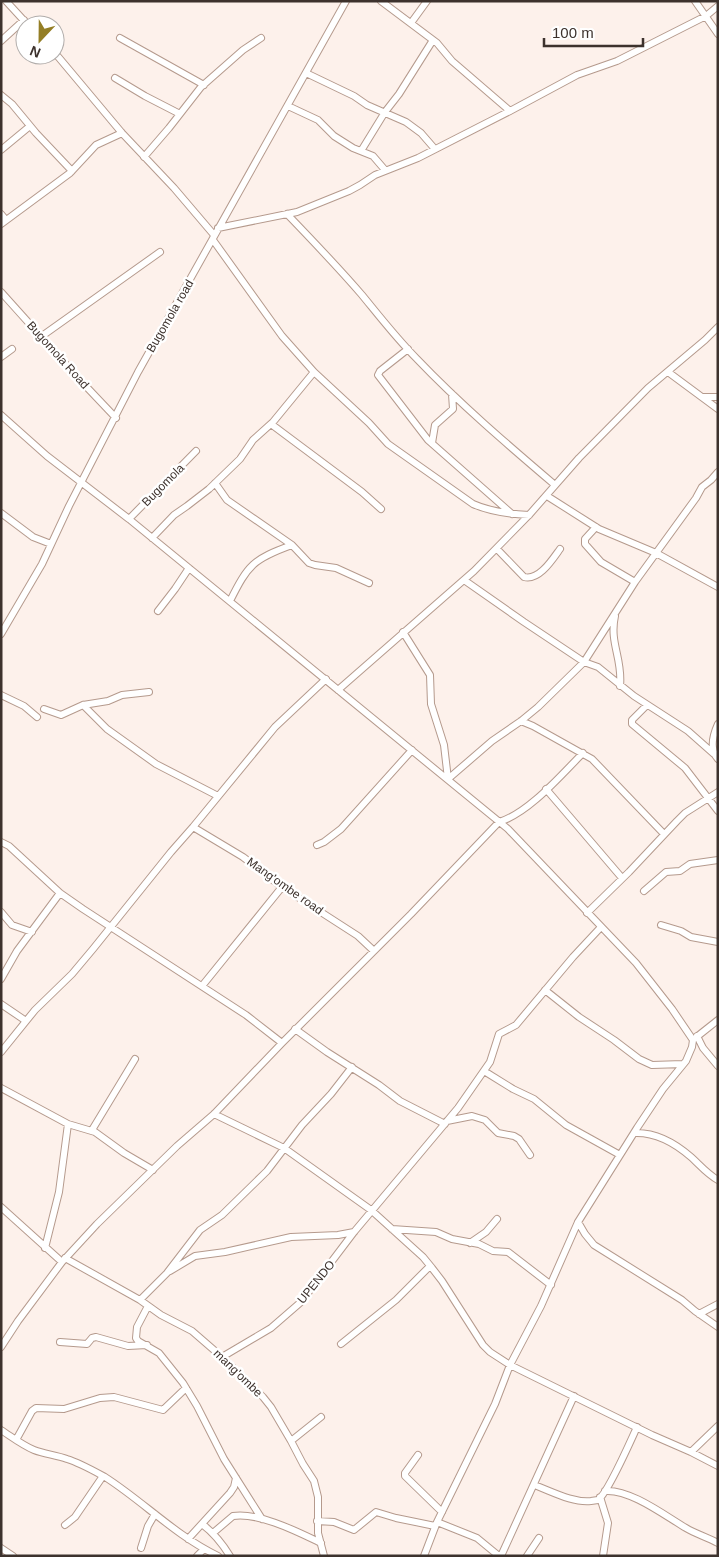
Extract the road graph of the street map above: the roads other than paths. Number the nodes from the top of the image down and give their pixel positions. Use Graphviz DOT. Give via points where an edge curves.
graph roads {
  1 [pos="6,1"];
  2 [pos="346,1"];
  3 [pos="381,1"];
  4 [pos="427,1"];
  5 [pos="695,1"];
  6 [pos="718,6"];
  7 [pos="19,15"];
  8 [pos="706,16"];
  9 [pos="411,24"];
  10 [pos="15,31"];
  11 [pos="718,34"];
  12 [pos="120,38"];
  13 [pos="261,38"];
  14 [pos="433,40"];
  15 [pos="1,41"];
  16 [pos="64,65"];
  17 [pos="306,73"];
  18 [pos="115,78"];
  19 [pos="204,85"];
  20 [pos="1,95"];
  21 [pos="288,106"];
  22 [pos="510,111"];
  23 [pos="385,112"];
  24 [pos="180,114"];
  25 [pos="30,126"];
  26 [pos="122,133"];
  27 [pos="434,148"];
  28 [pos="1,150"];
  29 [pos="361,151"];
  30 [pos="144,157"];
  31 [pos="385,170"];
  32 [pos="72,172"];
  33 [pos="1,214"];
  34 [pos="287,214"];
  35 [pos="4,222"];
  36 [pos="218,228"];
  37 [pos="214,237"];
  38 [pos="160,252"];
  39 [pos="1,292"];
  40 [pos="718,327"];
  41 [pos="42,336"];
  42 [pos="12,349"];
  43 [pos="408,349"];
  44 [pos="1,357"];
  45 [pos="314,372"];
  46 [pos="668,372"];
  47 [pos="452,394"];
  48 [pos="703,397"];
  49 [pos="718,398"];
  50 [pos="718,409"];
  51 [pos="1,415"];
  52 [pos="116,418"];
  53 [pos="271,424"];
  54 [pos="432,443"];
  55 [pos="196,451"];
  56 [pos="718,472"];
  57 [pos="81,483"];
  58 [pos="215,484"];
  59 [pos="555,485"];
  60 [pos="547,496"];
  61 [pos="381,509"];
  62 [pos="1,513"];
  63 [pos="512,514"];
  64 [pos="529,515"];
  65 [pos="129,519"];
  66 [pos="596,527"];
  67 [pos="152,538"];
  68 [pos="51,544"];
  69 [pos="292,546"];
  70 [pos="497,549"];
  71 [pos="560,549"];
  72 [pos="656,553"];
  73 [pos="189,568"];
  74 [pos="464,580"];
  75 [pos="635,582"];
  76 [pos="369,583"];
  77 [pos="718,587"];
  78 [pos="230,601"];
  79 [pos="158,610"];
  80 [pos="615,612"];
  81 [pos="403,632"];
  82 [pos="1,634"];
  83 [pos="584,662"];
  84 [pos="326,679"];
  85 [pos="620,686"];
  86 [pos="338,690"];
  87 [pos="148,692"];
  88 [pos="1,695"];
  89 [pos="83,705"];
  90 [pos="647,705"];
  91 [pos="44,709"];
  92 [pos="37,717"];
  93 [pos="521,722"];
  94 [pos="718,724"];
  95 [pos="412,750"];
  96 [pos="584,754"];
  97 [pos="716,757"];
  98 [pos="448,779"];
  99 [pos="546,789"];
  100 [pos="718,792"];
  101 [pos="218,796"];
  102 [pos="709,799"];
  103 [pos="718,812"];
  104 [pos="499,822"];
  105 [pos="193,827"];
  106 [pos="664,834"];
  107 [pos="1,842"];
  108 [pos="316,845"];
  109 [pos="718,860"];
  110 [pos="622,878"];
  111 [pos="282,887"];
  112 [pos="644,891"];
  113 [pos="60,893"];
  114 [pos="1,912"];
  115 [pos="587,913"];
  116 [pos="661,925"];
  117 [pos="110,927"];
  118 [pos="601,927"];
  119 [pos="32,932"];
  120 [pos="718,942"];
  121 [pos="374,951"];
  122 [pos="1,979"];
  123 [pos="202,986"];
  124 [pos="545,990"];
  125 [pos="1,1004"];
  126 [pos="26,1021"];
  127 [pos="716,1025"];
  128 [pos="295,1029"];
  129 [pos="695,1038"];
  130 [pos="282,1043"];
  131 [pos="1,1052"];
  132 [pos="135,1059"];
  133 [pos="683,1064"];
  134 [pos="718,1066"];
  135 [pos="352,1067"];
  136 [pos="484,1071"];
  137 [pos="1,1088"];
  138 [pos="214,1114"];
  139 [pos="446,1122"];
  140 [pos="68,1124"];
  141 [pos="92,1130"];
  142 [pos="634,1133"];
  143 [pos="284,1148"];
  144 [pos="530,1155"];
  145 [pos="620,1155"];
  146 [pos="153,1170"];
  147 [pos="718,1180"];
  148 [pos="2,1210"];
  149 [pos="371,1210"];
  150 [pos="497,1219"];
  151 [pos="578,1222"];
  152 [pos="392,1229"];
  153 [pos="354,1232"];
  154 [pos="470,1243"];
  155 [pos="45,1248"];
  156 [pos="64,1260"];
  157 [pos="430,1266"];
  158 [pos="167,1274"];
  159 [pos="551,1285"];
  160 [pos="140,1300"];
  161 [pos="718,1304"];
  162 [pos="148,1306"];
  163 [pos="699,1314"];
  164 [pos="718,1327"];
  165 [pos="60,1342"];
  166 [pos="341,1344"];
  167 [pos="148,1345"];
  168 [pos="1,1347"];
  169 [pos="222,1357"];
  170 [pos="510,1365"];
  171 [pos="186,1388"];
  172 [pos="574,1396"];
  173 [pos="321,1417"];
  174 [pos="718,1426"];
  175 [pos="637,1427"];
  176 [pos="1,1430"];
  177 [pos="16,1440"];
  178 [pos="291,1441"];
  179 [pos="692,1452"];
  180 [pos="418,1455"];
  181 [pos="718,1466"];
  182 [pos="103,1476"];
  183 [pos="236,1478"];
  184 [pos="534,1485"];
  185 [pos="605,1491"];
  186 [pos="600,1497"];
  187 [pos="442,1512"];
  188 [pos="155,1514"];
  189 [pos="262,1519"];
  190 [pos="317,1521"];
  191 [pos="202,1524"];
  192 [pos="436,1524"];
  193 [pos="66,1525"];
  194 [pos="213,1533"];
  195 [pos="539,1538"];
  196 [pos="188,1539"];
  197 [pos="322,1543"];
  198 [pos="718,1543"];
  199 [pos="1,1548"];
  200 [pos="141,1548"];
  201 [pos="204,1549"];
  202 [pos="13,1556"];
  203 [pos="197,1556"];
  204 [pos="218,1556"];
  205 [pos="230,1556"];
  206 [pos="324,1556"];
  207 [pos="424,1556"];
  208 [pos="500,1556"];
  209 [pos="527,1556"];
  210 [pos="603,1556"];
  1 -- 7 [label="street"];
  2 -- 17 [label="street, Bugomola road"];
  3 -- 9 [label="street"];
  4 -- 9 [label="street"];
  5 -- 8 [label="street"];
  6 -- 8 [label="street"];
  8 -- 11 [label="street"];
  8 -- 22 [label="street" via="617,61 577,75"];
  9 -- 14 [label="street"];
  10 -- 15 [label="street"];
  12 -- 19 [label="street"];
  13 -- 19 [label="street"];
  14 -- 22 [label="street" via="452,61"];
  14 -- 23 [label="street"];
  16 -- 26 [label="street"];
  17 -- 21 [label="street, Bugomola road"];
  17 -- 23 [label="street"];
  18 -- 24 [label="street"];
  19 -- 24 [label="street"];
  20 -- 25 [label="street"];
  21 -- 29 [label="street" via="318,120 330,134"];
  21 -- 36 [label="street, Bugomola road"];
  22 -- 27 [label="street"];
  23 -- 27 [label="street" via="414,128"];
  23 -- 29 [label="street"];
  24 -- 30 [label="street"];
  25 -- 28 [label="street"];
  25 -- 32 [label="street"];
  26 -- 30 [label="street"];
  26 -- 32 [label="street" via="96,145"];
  27 -- 31 [label="street" via="418,158"];
  29 -- 31 [label="street" via="372,156"];
  30 -- 37 [label="street"];
  31 -- 34 [label="street" via="349,191 305,210"];
  32 -- 35 [label="street"];
  33 -- 35 [label="street"];
  34 -- 36 [label="street"];
  34 -- 43 [label="street"];
  36 -- 37 [label="street, Bugomola road"];
  37 -- 45 [label="street" via="282,336"];
  37 -- 52 [label="street, Bugomola road" via="138,372"];
  38 -- 41 [label="street"];
  39 -- 41 [label="street, Bugomola Road"];
  40 -- 46 [label="street"];
  41 -- 52 [label="street, Bugomola Road"];
  42 -- 44 [label="street"];
  43 -- 47 [label="street"];
  43 -- 54 [label="street" via="378,375"];
  45 -- 53 [label="street"];
  45 -- 63 [label="street" via="394,448 473,504"];
  46 -- 48 [label="street"];
  46 -- 59 [label="street" via="648,388"];
  47 -- 54 [label="street" via="453,409 435,425"];
  47 -- 59 [label="street"];
  48 -- 49 [label="street"];
  48 -- 50 [label="street"];
  51 -- 57 [label="street"];
  52 -- 57 [label="street, Bugomola road"];
  53 -- 58 [label="street"];
  53 -- 61 [label="street"];
  54 -- 63 [label="street"];
  55 -- 65 [label="street, Bugomola"];
  56 -- 72 [label="street" via="702,487"];
  57 -- 65 [label="street"];
  57 -- 68 [label="street, Bugomola road"];
  58 -- 67 [label="street" via="174,515"];
  58 -- 69 [label="street" via="227,500"];
  59 -- 60 [label="street"];
  60 -- 64 [label="street"];
  60 -- 66 [label="street"];
  62 -- 68 [label="street" via="33,537"];
  63 -- 64 [label="street"];
  64 -- 70 [label="street"];
  65 -- 67 [label="street"];
  66 -- 72 [label="street"];
  66 -- 75 [label="street" via="585,544 601,562"];
  67 -- 73 [label="street"];
  68 -- 82 [label="street, Bugomola road"];
  69 -- 76 [label="street" via="312,565 336,568"];
  69 -- 78 [label="street" via="256,562 242,577"];
  70 -- 71 [label="street" via="528,578 545,568"];
  70 -- 74 [label="street"];
  72 -- 75 [label="street"];
  72 -- 77 [label="street"];
  73 -- 78 [label="street"];
  73 -- 79 [label="street"];
  74 -- 81 [label="street"];
  74 -- 83 [label="street"];
  75 -- 80 [label="street"];
  78 -- 84 [label="street"];
  80 -- 83 [label="street"];
  80 -- 85 [label="street" via="612,632 621,667"];
  81 -- 86 [label="street"];
  81 -- 98 [label="street" via="430,675 431,704 444,745"];
  83 -- 85 [label="street" via="598,667"];
  83 -- 93 [label="street"];
  84 -- 86 [label="street"];
  84 -- 101 [label="street" via="275,727"];
  85 -- 90 [label="street"];
  86 -- 95 [label="street"];
  87 -- 89 [label="street" via="124,694 108,701"];
  88 -- 92 [label="street" via="24,706"];
  89 -- 91 [label="street" via="61,715"];
  89 -- 101 [label="street" via="107,729 156,764"];
  90 -- 97 [label="street" via="688,731"];
  90 -- 102 [label="street" via="632,724 685,768"];
  93 -- 96 [label="street"];
  93 -- 98 [label="street" via="492,741"];
  94 -- 97 [label="street" via="713,741"];
  95 -- 98 [label="street"];
  95 -- 108 [label="street" via="341,829"];
  96 -- 99 [label="street"];
  96 -- 106 [label="street"];
  98 -- 104 [label="street"];
  99 -- 104 [label="street" via="514,817"];
  99 -- 110 [label="street"];
  100 -- 102 [label="street"];
  101 -- 105 [label="street"];
  102 -- 103 [label="street"];
  102 -- 106 [label="street" via="685,813"];
  104 -- 115 [label="street"];
  104 -- 121 [label="street"];
  105 -- 111 [label="street, Mang'ombe road" via="243,857"];
  105 -- 117 [label="street"];
  106 -- 110 [label="street"];
  107 -- 113 [label="street"];
  109 -- 112 [label="street" via="666,872"];
  110 -- 115 [label="street"];
  111 -- 121 [label="street, Mang'ombe road" via="358,936"];
  111 -- 123 [label="street"];
  113 -- 117 [label="street"];
  113 -- 119 [label="street"];
  114 -- 119 [label="street" via="12,925"];
  115 -- 118 [label="street"];
  116 -- 120 [label="street" via="691,937"];
  117 -- 123 [label="street"];
  117 -- 126 [label="street" via="72,974"];
  118 -- 124 [label="street, UPENDO"];
  118 -- 129 [label="street" via="647,976"];
  119 -- 122 [label="street"];
  121 -- 128 [label="street"];
  123 -- 130 [label="street"];
  124 -- 133 [label="street" via="638,1059 652,1065"];
  124 -- 136 [label="street, UPENDO" via="516,1026 499,1034 492,1058"];
  125 -- 126 [label="street"];
  126 -- 131 [label="street"];
  127 -- 129 [label="street"];
  128 -- 130 [label="street"];
  128 -- 135 [label="street"];
  129 -- 133 [label="street"];
  129 -- 134 [label="street"];
  130 -- 138 [label="street"];
  132 -- 141 [label="street"];
  133 -- 142 [label="street"];
  135 -- 139 [label="street" via="400,1101"];
  135 -- 143 [label="street"];
  136 -- 139 [label="street, UPENDO"];
  136 -- 145 [label="street" via="534,1099 566,1126"];
  137 -- 140 [label="street"];
  138 -- 143 [label="street"];
  138 -- 146 [label="street"];
  139 -- 144 [label="street" via="472,1116 485,1120 498,1133 519,1138"];
  139 -- 149 [label="street, UPENDO"];
  140 -- 141 [label="street"];
  140 -- 155 [label="street" via="59,1192"];
  141 -- 146 [label="street"];
  142 -- 145 [label="street"];
  142 -- 147 [label="street" via="658,1136 690,1156"];
  143 -- 149 [label="street"];
  143 -- 158 [label="street" via="248,1191 197,1234"];
  145 -- 151 [label="street"];
  146 -- 156 [label="street"];
  148 -- 155 [label="street, mang'ombe"];
  149 -- 152 [label="street"];
  149 -- 153 [label="street, UPENDO"];
  150 -- 154 [label="street"];
  151 -- 159 [label="street"];
  151 -- 163 [label="street" via="594,1245 637,1270"];
  152 -- 154 [label="street" via="436,1232"];
  152 -- 157 [label="street"];
  153 -- 158 [label="street" via="290,1237 195,1256"];
  153 -- 169 [label="street, UPENDO" via="301,1302 272,1328"];
  154 -- 159 [label="street" via="494,1252 509,1253"];
  155 -- 156 [label="street, mang'ombe"];
  156 -- 160 [label="street, mang'ombe"];
  156 -- 168 [label="street"];
  157 -- 166 [label="street" via="396,1300"];
  157 -- 170 [label="street" via="483,1345"];
  158 -- 160 [label="street"];
  159 -- 170 [label="street"];
  160 -- 162 [label="street, mang'ombe"];
  161 -- 163 [label="street"];
  162 -- 167 [label="street" via="136,1334 138,1341"];
  162 -- 169 [label="street, mang'ombe" via="192,1332"];
  163 -- 164 [label="street"];
  165 -- 167 [label="street" via="87,1344 96,1337 128,1346"];
  167 -- 171 [label="street" via="165,1360"];
  169 -- 178 [label="street, mang'ombe" via="271,1407"];
  170 -- 172 [label="street"];
  170 -- 187 [label="street" via="495,1404"];
  171 -- 177 [label="street" via="163,1410 114,1397 64,1409 36,1408"];
  171 -- 183 [label="street"];
  172 -- 175 [label="street"];
  172 -- 184 [label="street"];
  173 -- 178 [label="street"];
  174 -- 179 [label="street"];
  175 -- 179 [label="street"];
  175 -- 185 [label="street"];
  176 -- 177 [label="street"];
  177 -- 182 [label="street"];
  178 -- 190 [label="street, mang'ombe" via="317,1488"];
  179 -- 181 [label="street"];
  180 -- 187 [label="street" via="405,1476"];
  182 -- 188 [label="street"];
  182 -- 193 [label="street"];
  183 -- 189 [label="street"];
  183 -- 191 [label="street" via="230,1493"];
  184 -- 186 [label="street" via="581,1501 591,1502"];
  184 -- 208 [label="street"];
  185 -- 186 [label="street"];
  185 -- 198 [label="street" via="615,1490 628,1495"];
  186 -- 210 [label="street" via="608,1523"];
  187 -- 192 [label="street"];
  188 -- 196 [label="street"];
  188 -- 200 [label="street"];
  189 -- 194 [label="street" via="233,1516"];
  189 -- 197 [label="street"];
  190 -- 192 [label="street" via="334,1522 354,1530 376,1512"];
  190 -- 197 [label="street, mang'ombe"];
  191 -- 194 [label="street"];
  191 -- 196 [label="street"];
  192 -- 207 [label="street"];
  192 -- 208 [label="street" via="477,1538"];
  194 -- 205 [label="street"];
  195 -- 209 [label="street"];
  196 -- 201 [label="street"];
  197 -- 206 [label="street, mang'ombe"];
  199 -- 202 [label="street"];
  201 -- 203 [label="street"];
  201 -- 204 [label="street"];
}
